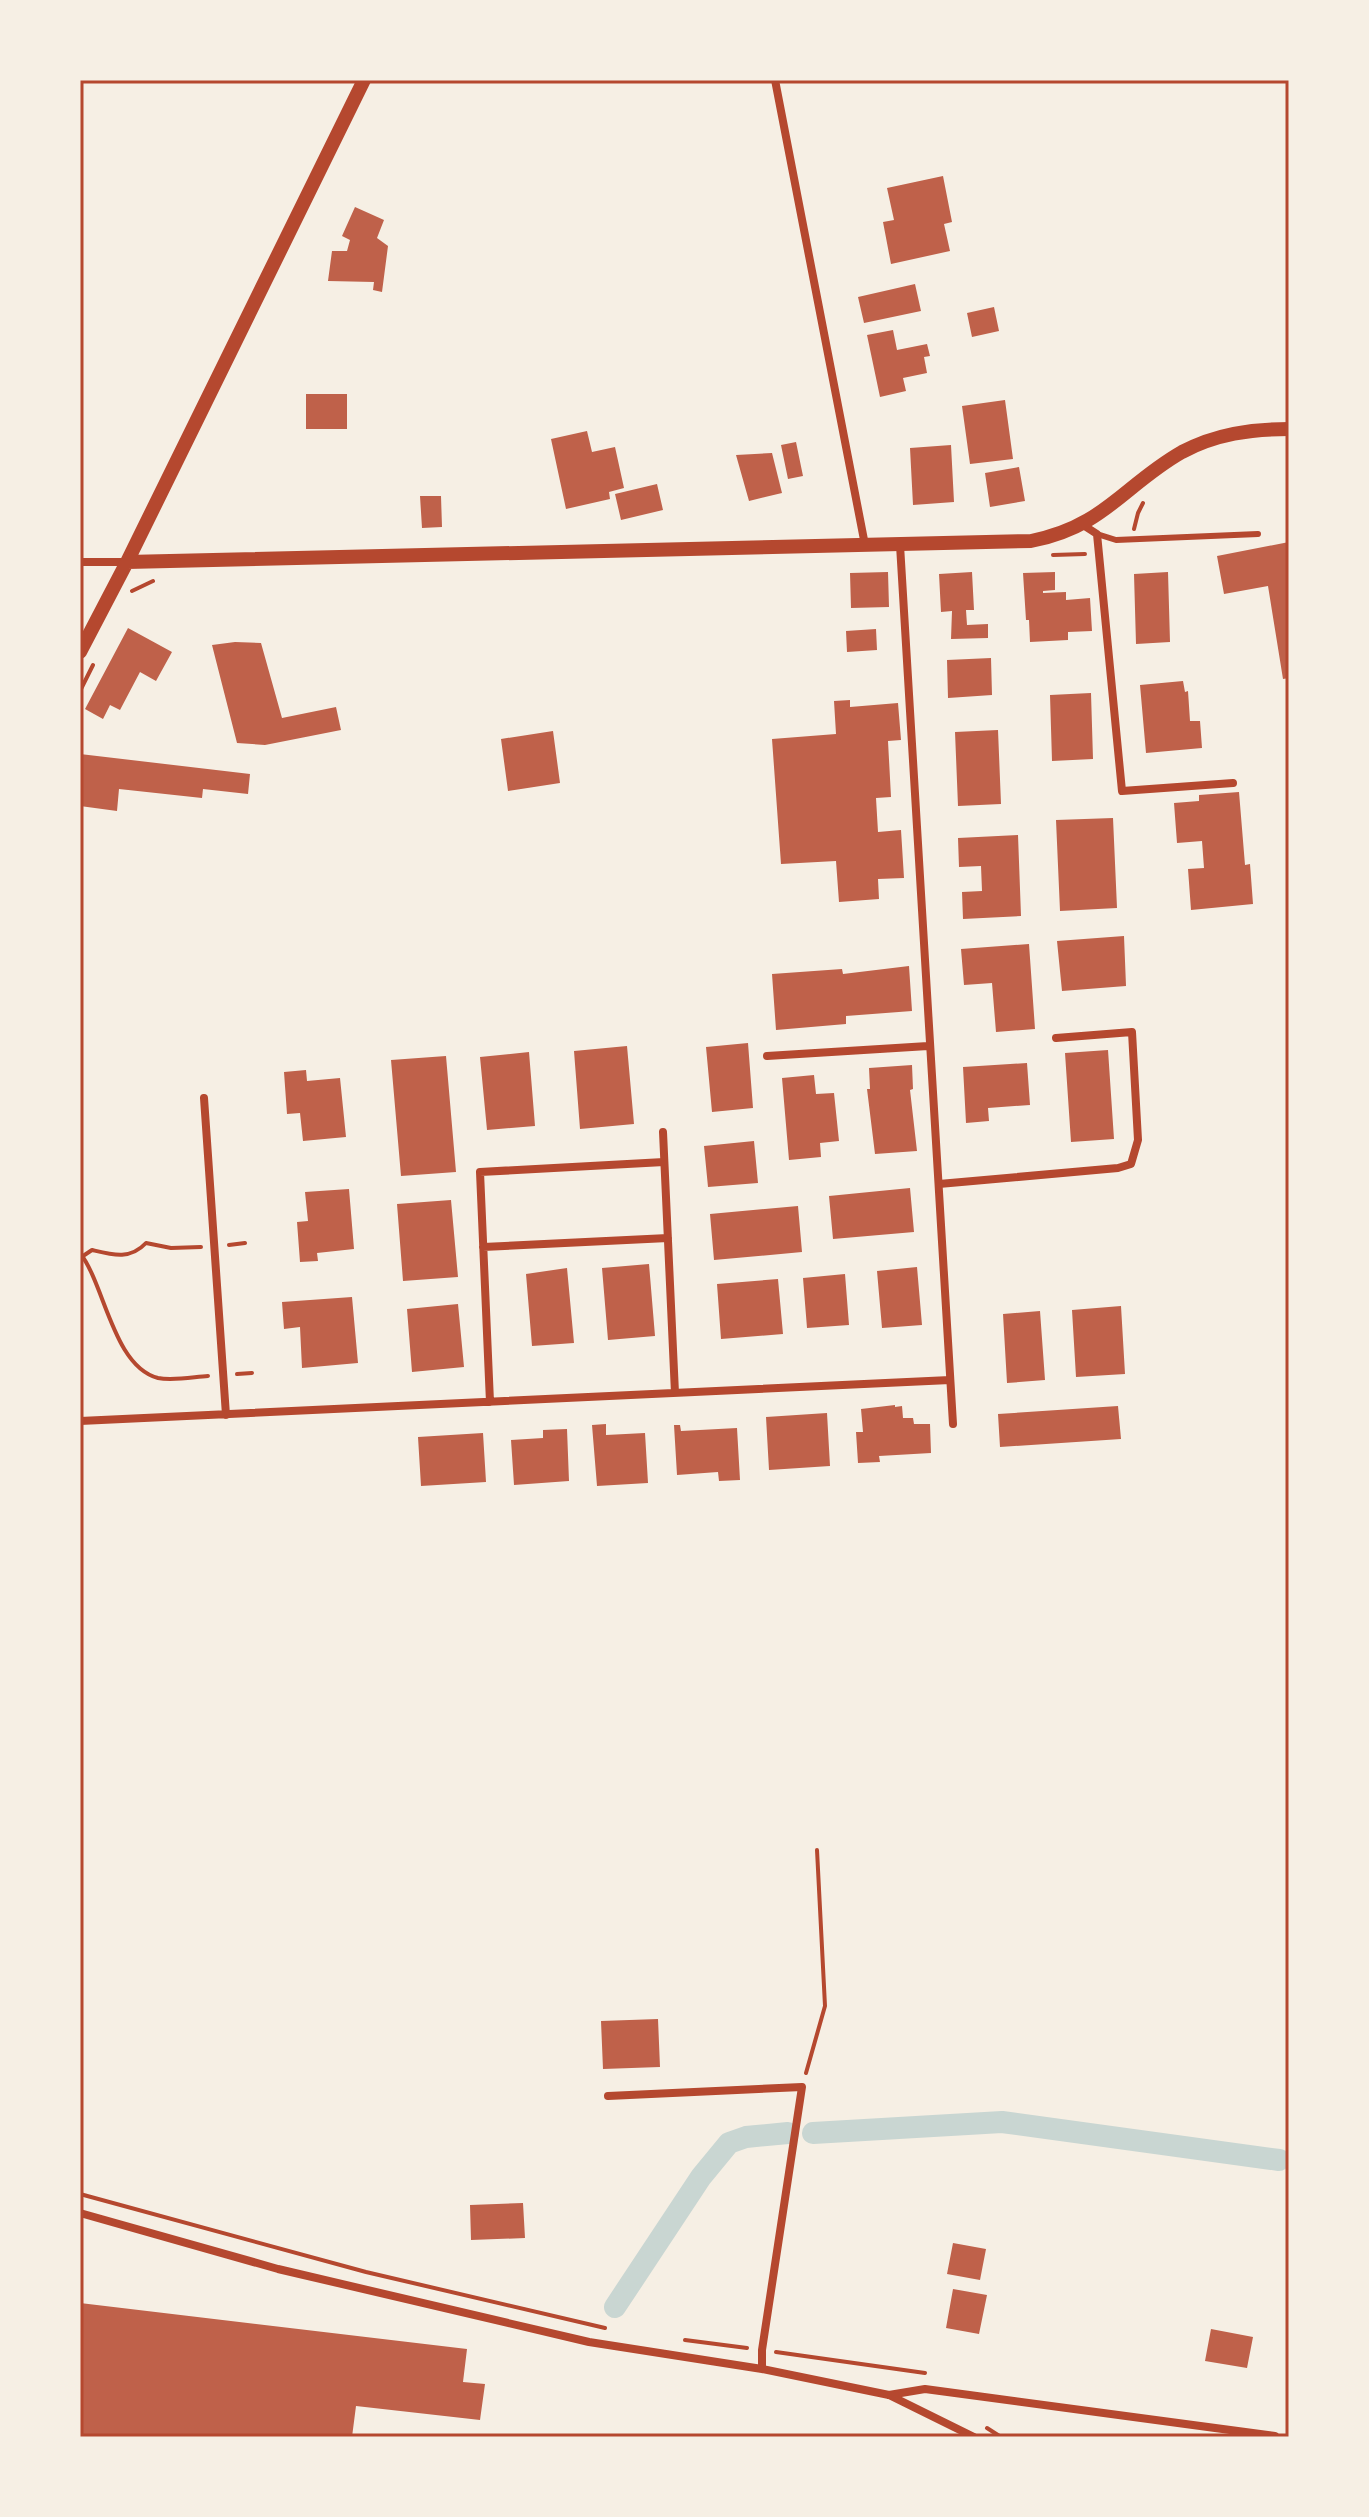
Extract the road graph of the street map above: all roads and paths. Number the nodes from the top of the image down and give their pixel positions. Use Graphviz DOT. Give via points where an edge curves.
graph roads {
  1 [pos="364,80"];
  2 [pos="775,80"];
  3 [pos="1289,429"];
  4 [pos="1083,525"];
  5 [pos="1097,534"];
  6 [pos="1258,534"];
  7 [pos="865,545"];
  8 [pos="900,545"];
  9 [pos="80,562"];
  10 [pos="127,562"];
  11 [pos="80,652"];
  12 [pos="1233,783"];
  13 [pos="1056,1038"];
  14 [pos="928,1046"];
  15 [pos="767,1056"];
  16 [pos="204,1098"];
  17 [pos="663,1132"];
  18 [pos="664,1162"];
  19 [pos="939,1184"];
  20 [pos="668,1238"];
  21 [pos="483,1247"];
  22 [pos="187,1248"];
  23 [pos="81,1255"];
  24 [pos="195,1377"];
  25 [pos="950,1380"];
  26 [pos="675,1393"];
  27 [pos="490,1402"];
  28 [pos="226,1415"];
  29 [pos="80,1421"];
  30 [pos="953,1424"];
  31 [pos="817,1850"];
  32 [pos="802,2087"];
  33 [pos="608,2096"];
  34 [pos="80,2194"];
  35 [pos="80,2215"];
  36 [pos="618,2331"];
  37 [pos="676,2339"];
  38 [pos="762,2350"];
  39 [pos="762,2369"];
  40 [pos="929,2374"];
  41 [pos="889,2395"];
  42 [pos="1275,2436"];
  43 [pos="974,2437"];
  1 -- 10 [label="street"];
  2 -- 7 [label="street"];
  3 -- 4 [label="street" via="1242,431 1180,453"];
  4 -- 5 [label="street"];
  4 -- 8 [label="street" via="1031,541"];
  5 -- 6 [label="lane" via="1116,540"];
  5 -- 12 [label="street" via="1122,791"];
  7 -- 8 [label="street"];
  7 -- 10 [label="street"];
  8 -- 14 [label="street"];
  9 -- 10 [label="street"];
  10 -- 11 [label="street"];
  13 -- 19 [label="street" via="1132,1032 1138,1140 1131,1164"];
  14 -- 15 [label="street"];
  14 -- 19 [label="street"];
  16 -- 28 [label="street"];
  17 -- 18 [label="street"];
  18 -- 20 [label="street"];
  18 -- 21 [label="street" via="480,1172"];
  19 -- 25 [label="street"];
  20 -- 21 [label="street"];
  20 -- 26 [label="street"];
  21 -- 27 [label="street"];
  22 -- 23 [label="path" via="146,1243 119,1257 92,1250"];
  23 -- 24 [label="path" via="137,1364 163,1379"];
  25 -- 26 [label="street"];
  25 -- 30 [label="street"];
  26 -- 27 [label="street"];
  27 -- 28 [label="street"];
  28 -- 29 [label="street"];
  31 -- 32 [label="path" via="825,2006"];
  32 -- 33 [label="street"];
  32 -- 38 [label="street"];
  34 -- 36 [label="path" via="366,2272"];
  35 -- 39 [label="street" via="278,2269 589,2342"];
  37 -- 38 [label="path"];
  38 -- 39 [label="street"];
  38 -- 40 [label="path"];
  39 -- 41 [label="street"];
  41 -- 42 [label="street" via="925,2389"];
  41 -- 43 [label="street"];
}
